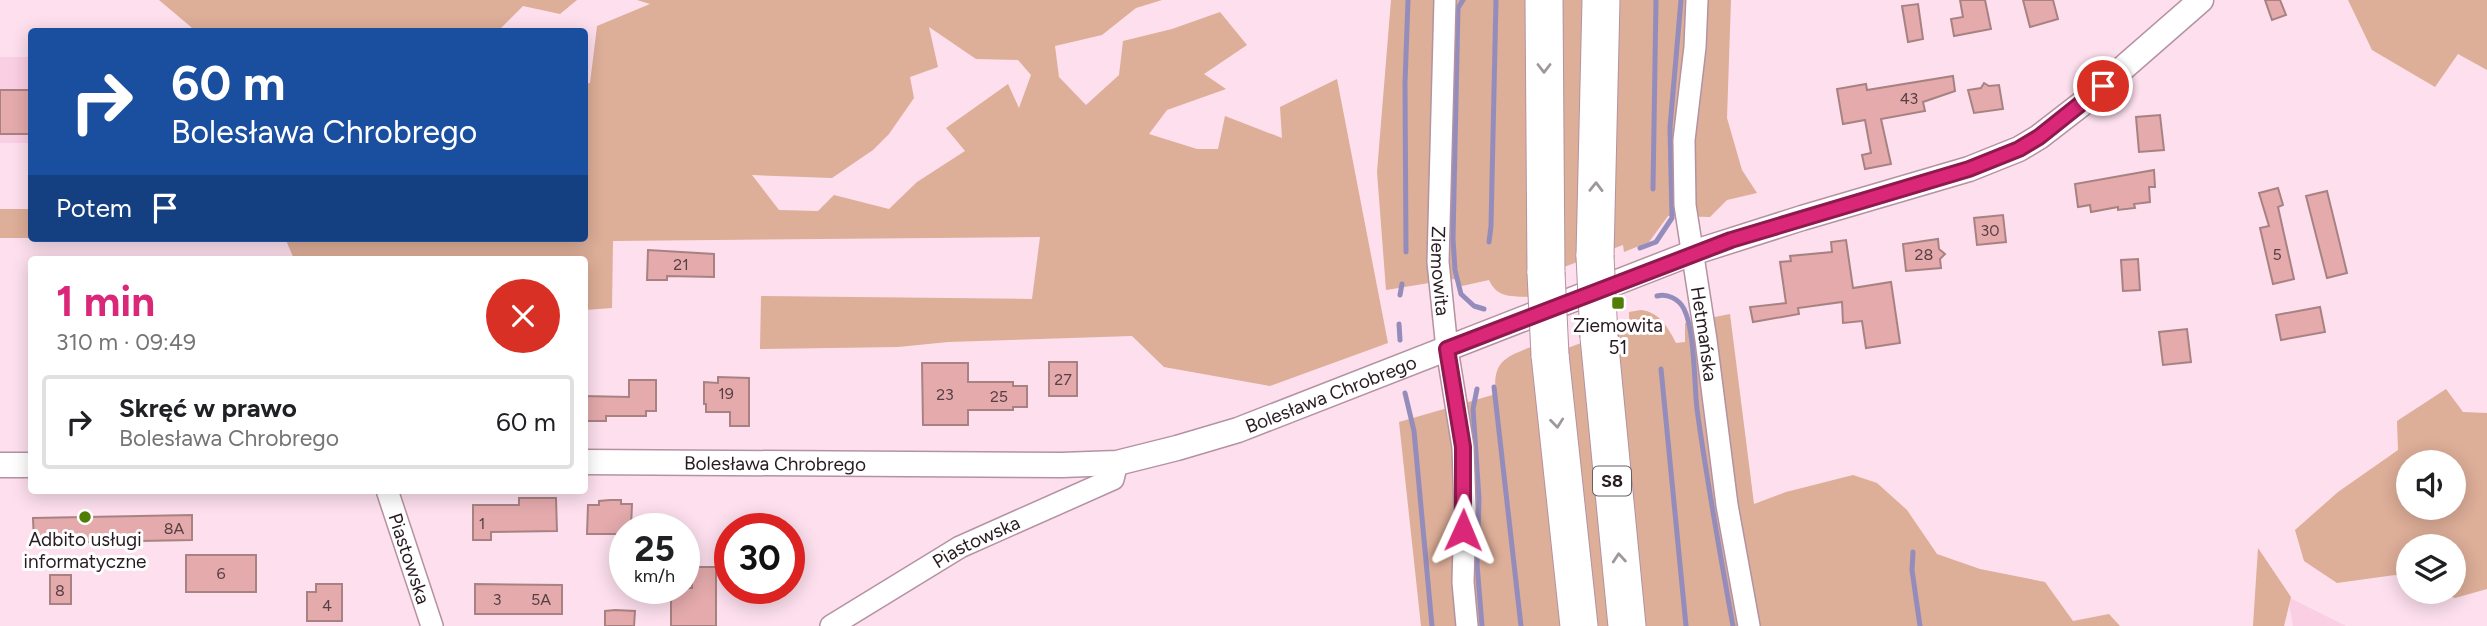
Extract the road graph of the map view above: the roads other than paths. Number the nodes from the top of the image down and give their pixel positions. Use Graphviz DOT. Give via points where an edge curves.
graph roads {
  1 [pos="1445,0"];
  2 [pos="1544,0"];
  3 [pos="1601,0"];
  4 [pos="1697,0"];
  5 [pos="2201,0"];
  6 [pos="1692,253"];
  7 [pos="1447,349"];
  8 [pos="588,461"];
  9 [pos="1117,463"];
  10 [pos="0,465"];
  11 [pos="28,465"];
  12 [pos="388,494"];
  13 [pos="432,626"];
  14 [pos="831,626"];
  15 [pos="1467,626"];
  16 [pos="1579,626"];
  17 [pos="1627,626"];
  18 [pos="1749,626"];
  1 -- 7 [label="street, Ziemowita" via="1438,262"];
  2 -- 16 [label="highway, S8, one-way, bridge" via="1549,355"];
  17 -- 3 [label="highway, S8, one-way, bridge" via="1595,256"];
  4 -- 6 [label="street, Hetmańska" via="1684,161"];
  5 -- 6 [label="street, Bolesława Chrobrego" via="2083,103 2019,149 1969,169"];
  6 -- 7 [label="street, Bolesława Chrobrego"];
  6 -- 18 [label="street, Hetmańska"];
  7 -- 9 [label="street, Bolesława Chrobrego" via="1238,430"];
  7 -- 15 [label="street, Ziemowita" via="1463,447 1462,582"];
  8 -- 9 [label="street, Bolesława Chrobrego"];
  9 -- 14 [label="street, Piastowska" via="1113,479 960,547"];
  10 -- 11 [label="street"];
  12 -- 13 [label="street, Piastowska"];
}
